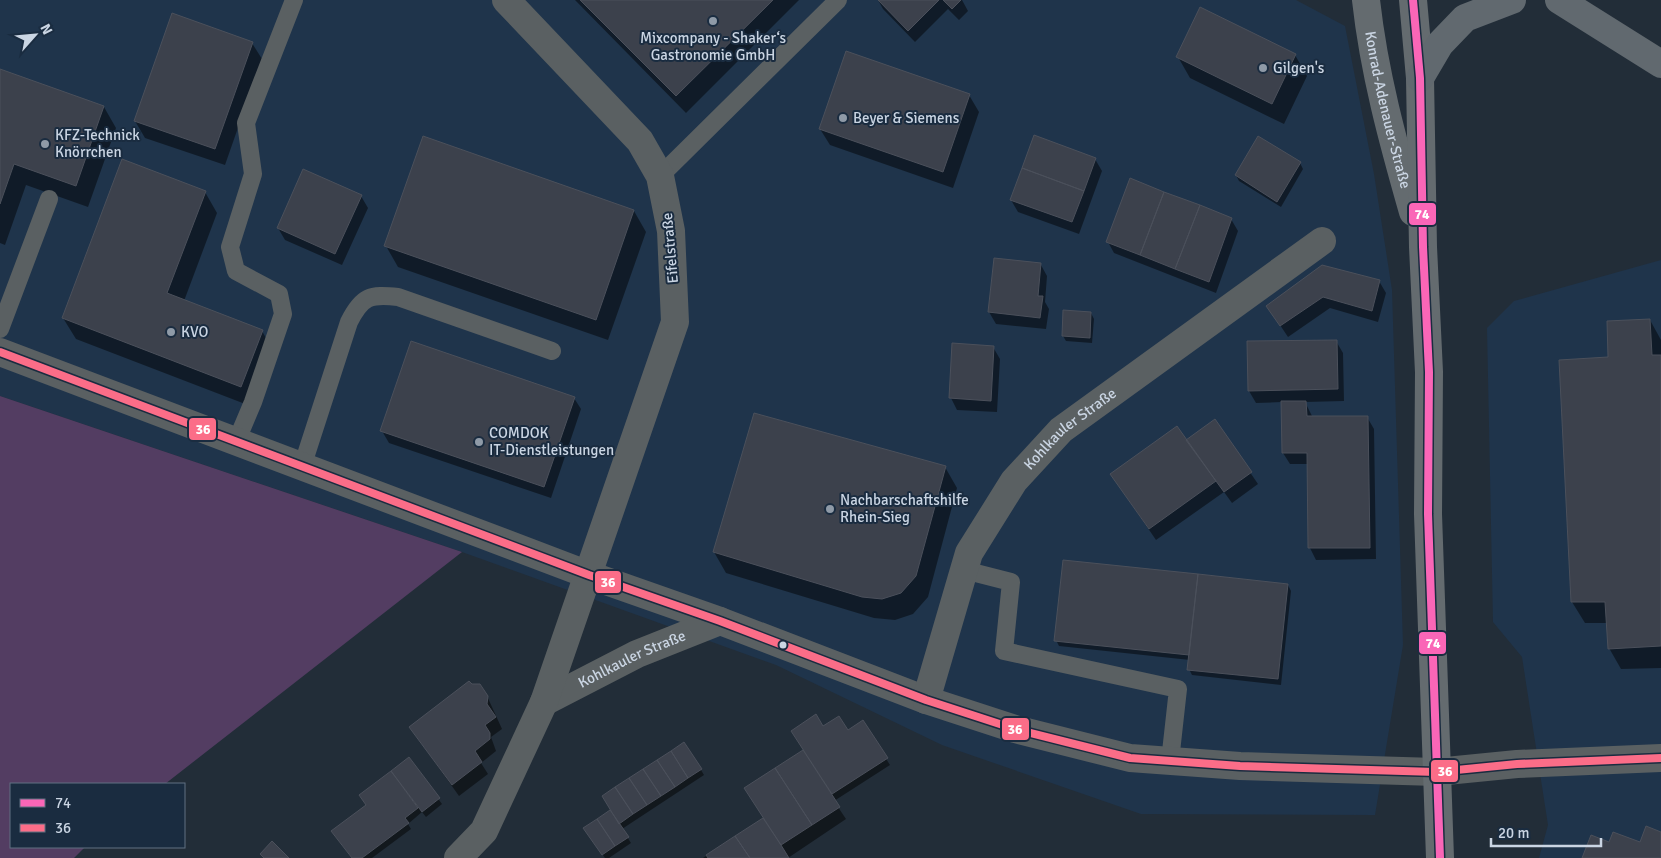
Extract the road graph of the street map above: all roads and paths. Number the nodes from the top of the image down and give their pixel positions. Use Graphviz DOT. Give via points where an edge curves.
graph roads {
  1 [pos="294,0"];
  2 [pos="506,0"];
  3 [pos="838,0"];
  4 [pos="1366,0"];
  5 [pos="1413,0"];
  6 [pos="1512,0"];
  7 [pos="1559,0"];
  8 [pos="1661,64"];
  9 [pos="1420,78"];
  10 [pos="660,176"];
  11 [pos="50,200"];
  12 [pos="1322,241"];
  13 [pos="1423,247"];
  14 [pos="0,329"];
  15 [pos="0,352"];
  16 [pos="552,352"];
  17 [pos="236,440"];
  18 [pos="302,467"];
  19 [pos="964,570"];
  20 [pos="588,575"];
  21 [pos="720,620"];
  22 [pos="926,700"];
  23 [pos="544,702"];
  24 [pos="1661,758"];
  25 [pos="1170,761"];
  26 [pos="1436,772"];
  27 [pos="458,858"];
  28 [pos="1440,858"];
  1 -- 17 [label="lane" via="246,123 253,174 230,247 236,272 279,294 283,314 253,402"];
  2 -- 10 [label="street, Eifelstraße" via="640,141"];
  3 -- 10 [label="lane"];
  4 -- 13 [label="street, Konrad-Adenauer-Straße" via="1371,48 1381,94"];
  5 -- 9 [label="street, Konrad-Adenauer-Straße"];
  6 -- 9 [label="main road" via="1464,18 1440,44"];
  7 -- 8 [label="main road"];
  9 -- 13 [label="street, Konrad-Adenauer-Straße"];
  10 -- 20 [label="street, Eifelstraße" via="671,231 675,322"];
  11 -- 14 [label="lane"];
  12 -- 19 [label="street, Kohlkauler Straße" via="1061,430 1014,481 969,554"];
  13 -- 26 [label="street, Konrad-Adenauer-Straße" via="1429,372 1428,514"];
  15 -- 17 [label="street"];
  16 -- 18 [label="lane" via="398,297 374,295 357,306 349,322"];
  17 -- 18 [label="street"];
  18 -- 20 [label="street"];
  19 -- 22 [label="street, Kohlkauler Straße"];
  19 -- 25 [label="lane" via="1011,582 1004,651 1178,689"];
  20 -- 21 [label="street"];
  20 -- 23 [label="street, Kohlkauler Straße"];
  21 -- 22 [label="street"];
  21 -- 23 [label="street, Kohlkauler Straße" via="637,654"];
  22 -- 25 [label="street" via="1015,729 1130,758"];
  23 -- 27 [label="street, Kohlkauler Straße" via="484,831"];
  24 -- 26 [label="street" via="1517,764"];
  25 -- 26 [label="street"];
  26 -- 28 [label="street, Konrad-Adenauer-Straße"];
}
